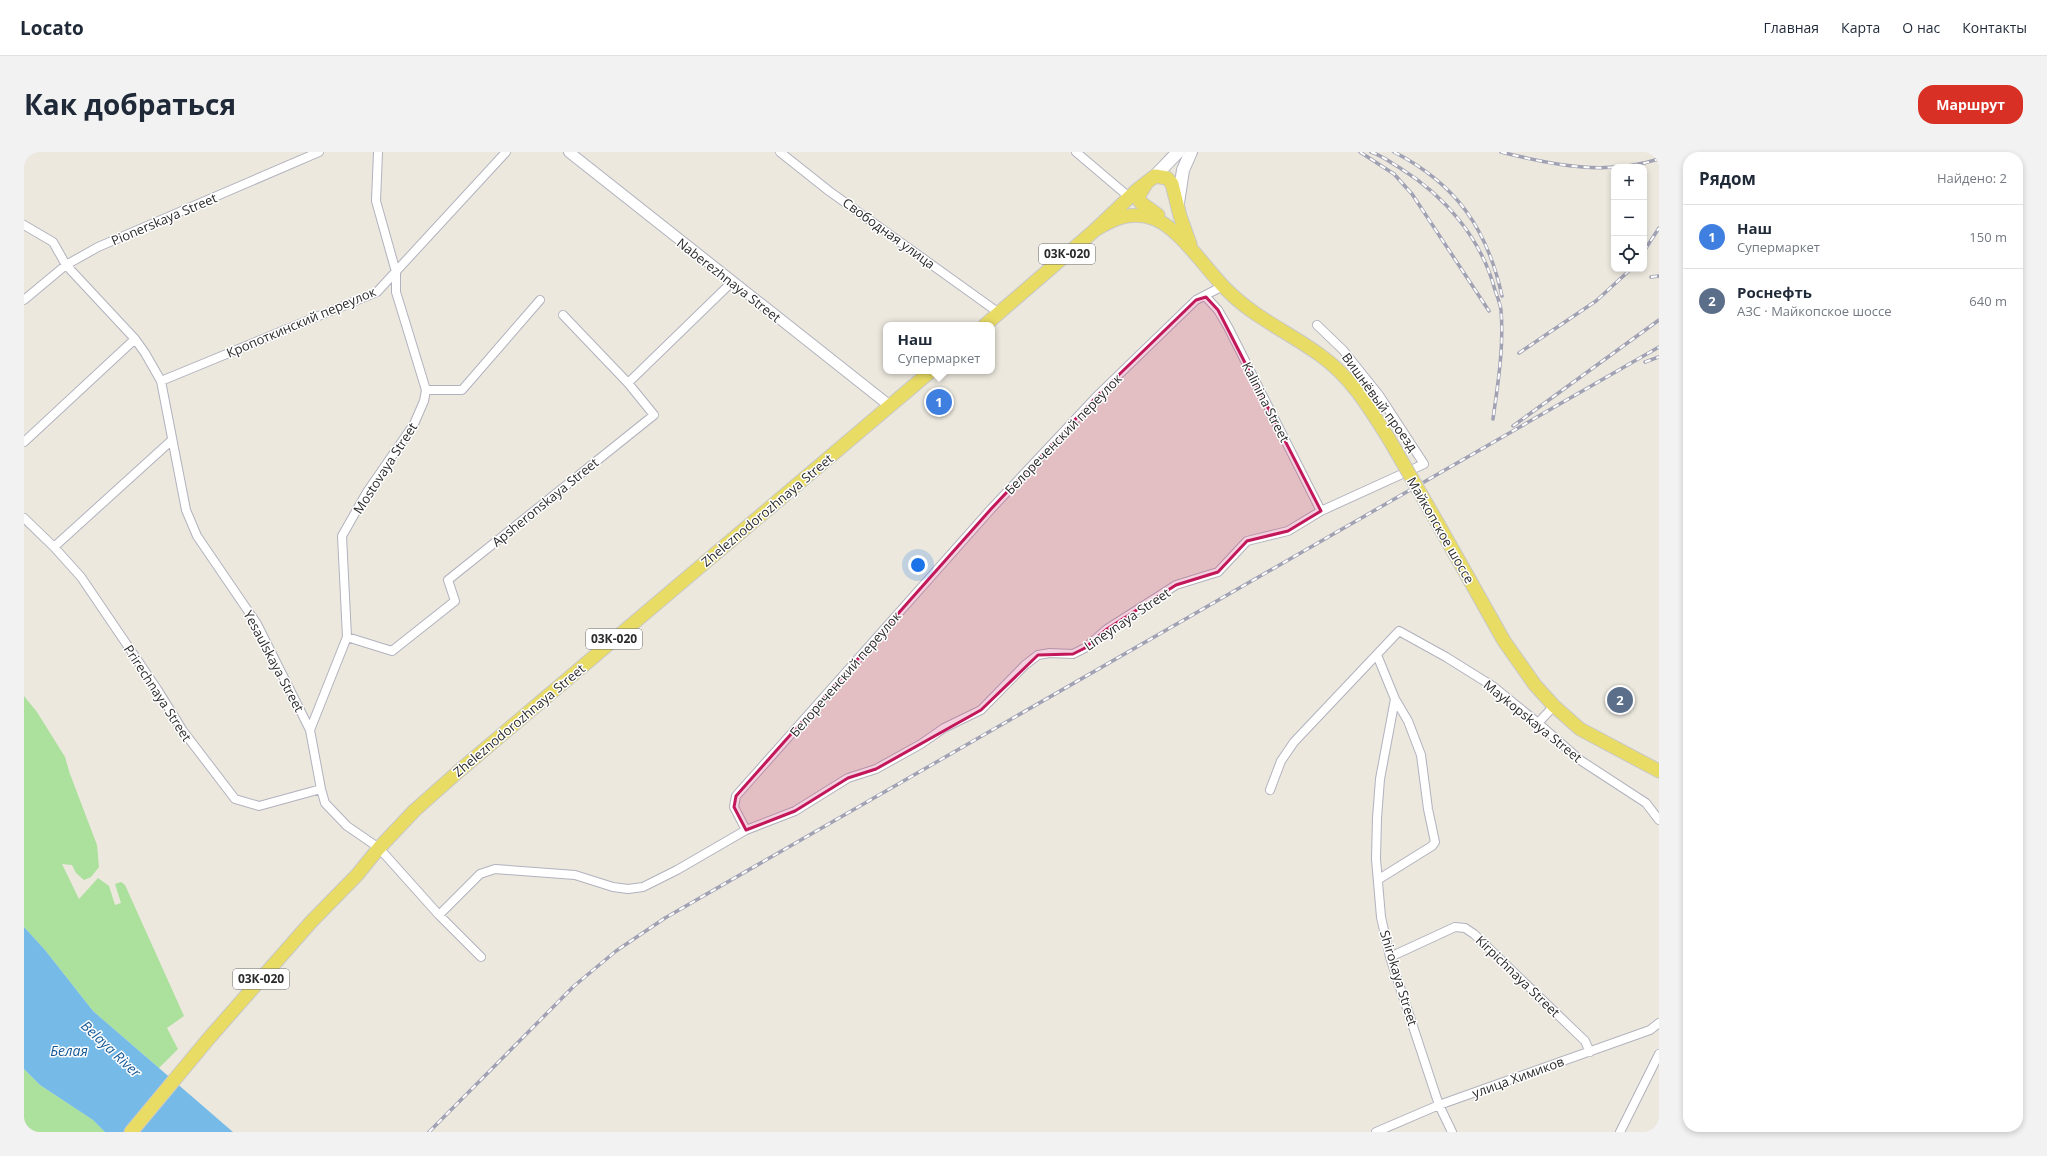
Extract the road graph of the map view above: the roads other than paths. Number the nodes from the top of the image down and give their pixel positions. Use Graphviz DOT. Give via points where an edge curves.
graph roads {
  1 [pos="319,152"];
  2 [pos="378,152"];
  3 [pos="506,152"];
  4 [pos="569,152"];
  5 [pos="780,152"];
  6 [pos="1076,152"];
  7 [pos="1178,152"];
  8 [pos="1192,152"];
  9 [pos="1152,178"];
  10 [pos="1129,197"];
  11 [pos="1178,209"];
  12 [pos="24,225"];
  13 [pos="1095,230"];
  14 [pos="1175,232"];
  15 [pos="1194,252"];
  16 [pos="66,265"];
  17 [pos="396,272"];
  18 [pos="732,282"];
  19 [pos="1224,286"];
  20 [pos="1206,297"];
  21 [pos="24,300"];
  22 [pos="540,300"];
  23 [pos="999,313"];
  24 [pos="563,315"];
  25 [pos="988,322"];
  26 [pos="1317,325"];
  27 [pos="135,339"];
  28 [pos="927,374"];
  29 [pos="161,381"];
  30 [pos="628,383"];
  31 [pos="426,390"];
  32 [pos="890,406"];
  33 [pos="172,440"];
  34 [pos="24,442"];
  35 [pos="1424,464"];
  36 [pos="1321,511"];
  37 [pos="24,518"];
  38 [pos="54,547"];
  39 [pos="347,637"];
  40 [pos="1376,655"];
  41 [pos="1395,699"];
  42 [pos="1554,706"];
  43 [pos="1538,723"];
  44 [pos="310,730"];
  45 [pos="1659,771"];
  46 [pos="321,789"];
  47 [pos="1270,790"];
  48 [pos="1659,820"];
  49 [pos="746,830"];
  50 [pos="379,848"];
  51 [pos="1379,878"];
  52 [pos="439,916"];
  53 [pos="481,957"];
  54 [pos="1390,957"];
  55 [pos="1659,1023"];
  56 [pos="1590,1052"];
  57 [pos="1659,1054"];
  58 [pos="1439,1105"];
  59 [pos="131,1132"];
  60 [pos="1376,1132"];
  61 [pos="1452,1132"];
  62 [pos="1620,1132"];
  1 -- 16 [label="street, Pionerskaya Street" via="98,247"];
  2 -- 17 [label="street" via="376,201"];
  3 -- 17 [label="street, Кропоткинский переулок"];
  4 -- 18 [label="street, Naberezhnaya Street"];
  5 -- 23 [label="street, Свободная улица"];
  6 -- 10 [label="street"];
  7 -- 9 [label="main road"];
  8 -- 11 [label="main road" via="1182,174"];
  9 -- 10 [label="main road, 03К-020"];
  9 -- 11 [label="main road" via="1167,178 1172,184"];
  9 -- 14 [label="main road" via="1139,194 1140,202 1164,218"];
  10 -- 13 [label="main road, 03К-020"];
  11 -- 15 [label="main road"];
  12 -- 16 [label="street" via="53,242"];
  13 -- 14 [label="main road" via="1118,217 1136,215 1156,219"];
  13 -- 23 [label="main road, 03К-020"];
  14 -- 15 [label="main road, Майкопское шоссе"];
  15 -- 19 [label="main road, Майкопское шоссе"];
  16 -- 21 [label="street, Pionerskaya Street"];
  16 -- 27 [label="street, Yesaulskaya Street"];
  17 -- 29 [label="street, Кропоткинский переулок" via="377,292"];
  17 -- 31 [label="street" via="396,292"];
  18 -- 30 [label="street"];
  18 -- 32 [label="street, Naberezhnaya Street"];
  19 -- 20 [label="street, Белореченский переулок"];
  19 -- 42 [label="main road, Майкопское шоссе, bridge" via="1247,309 1320,354 1335,366 1362,396 1504,641 1535,685"];
  20 -- 36 [label="street, Kalinina Street" via="1228,327"];
  20 -- 49 [label="street, Белореченский переулок" via="1196,300 1099,394 990,509 736,796 734,807"];
  22 -- 31 [label="street" via="462,390"];
  23 -- 25 [label="main road, 03К-020"];
  24 -- 30 [label="street, Apsheronskaya Street"];
  26 -- 35 [label="street, Вишнёвый проезд" via="1344,350"];
  27 -- 29 [label="street, Yesaulskaya Street"];
  27 -- 34 [label="street"];
  28 -- 32 [label="main road, Zheleznodorozhnaya Street / 03К-020"];
  29 -- 33 [label="street, Yesaulskaya Street"];
  30 -- 39 [label="street, Apsheronskaya Street" via="654,415 448,580 455,601 392,651"];
  31 -- 39 [label="street, Mostovaya Street" via="414,424 367,492 342,536"];
  32 -- 50 [label="main road, Zheleznodorozhnaya Street / 03К-020" via="459,770 415,810"];
  33 -- 38 [label="street"];
  33 -- 44 [label="street, Yesaulskaya Street" via="186,510 197,536 257,624"];
  35 -- 36 [label="street, Lineynaya Street"];
  36 -- 49 [label="street, Lineynaya Street" via="1288,531 1247,541 1218,572 1176,585 1107,629 1085,648 1073,654 1038,655 981,710 944,728 876,769 848,778 794,811"];
  37 -- 38 [label="street, Prirechnaya Street"];
  38 -- 46 [label="street, Prirechnaya Street" via="81,577 183,731 235,799 259,806"];
  39 -- 44 [label="street, Mostovaya Street"];
  40 -- 41 [label="street"];
  40 -- 43 [label="street, Maykopskaya Street" via="1399,632 1494,687"];
  40 -- 47 [label="street" via="1294,742 1281,761"];
  41 -- 51 [label="street, Shirokaya Street" via="1380,779 1376,859"];
  41 -- 51 [label="street" via="1408,721 1421,755 1435,842"];
  42 -- 43 [label="street"];
  42 -- 45 [label="main road, Майкопское шоссе" via="1580,729"];
  43 -- 48 [label="street, Maykopskaya Street" via="1580,760 1646,803"];
  44 -- 46 [label="street, Yesaulskaya Street"];
  46 -- 50 [label="street, Yesaulskaya Street" via="325,803 347,826"];
  49 -- 52 [label="street" via="643,887 628,889 612,887 575,875 495,869 480,874"];
  50 -- 52 [label="street, Yesaulskaya Street"];
  50 -- 59 [label="main road, Zheleznodorozhnaya Street / 03К-020" via="210,1037"];
  51 -- 54 [label="street, Shirokaya Street" via="1382,918"];
  52 -- 53 [label="street, Yesaulskaya Street"];
  54 -- 56 [label="street, Kirpichnaya Street" via="1455,927 1465,928 1531,987 1585,1041"];
  54 -- 58 [label="street, Shirokaya Street"];
  55 -- 56 [label="street, улица Химиков" via="1650,1030"];
  56 -- 58 [label="street, улица Химиков"];
  57 -- 62 [label="street"];
  58 -- 60 [label="street, улица Химиков"];
  58 -- 61 [label="street, Shirokaya Street"];
}
